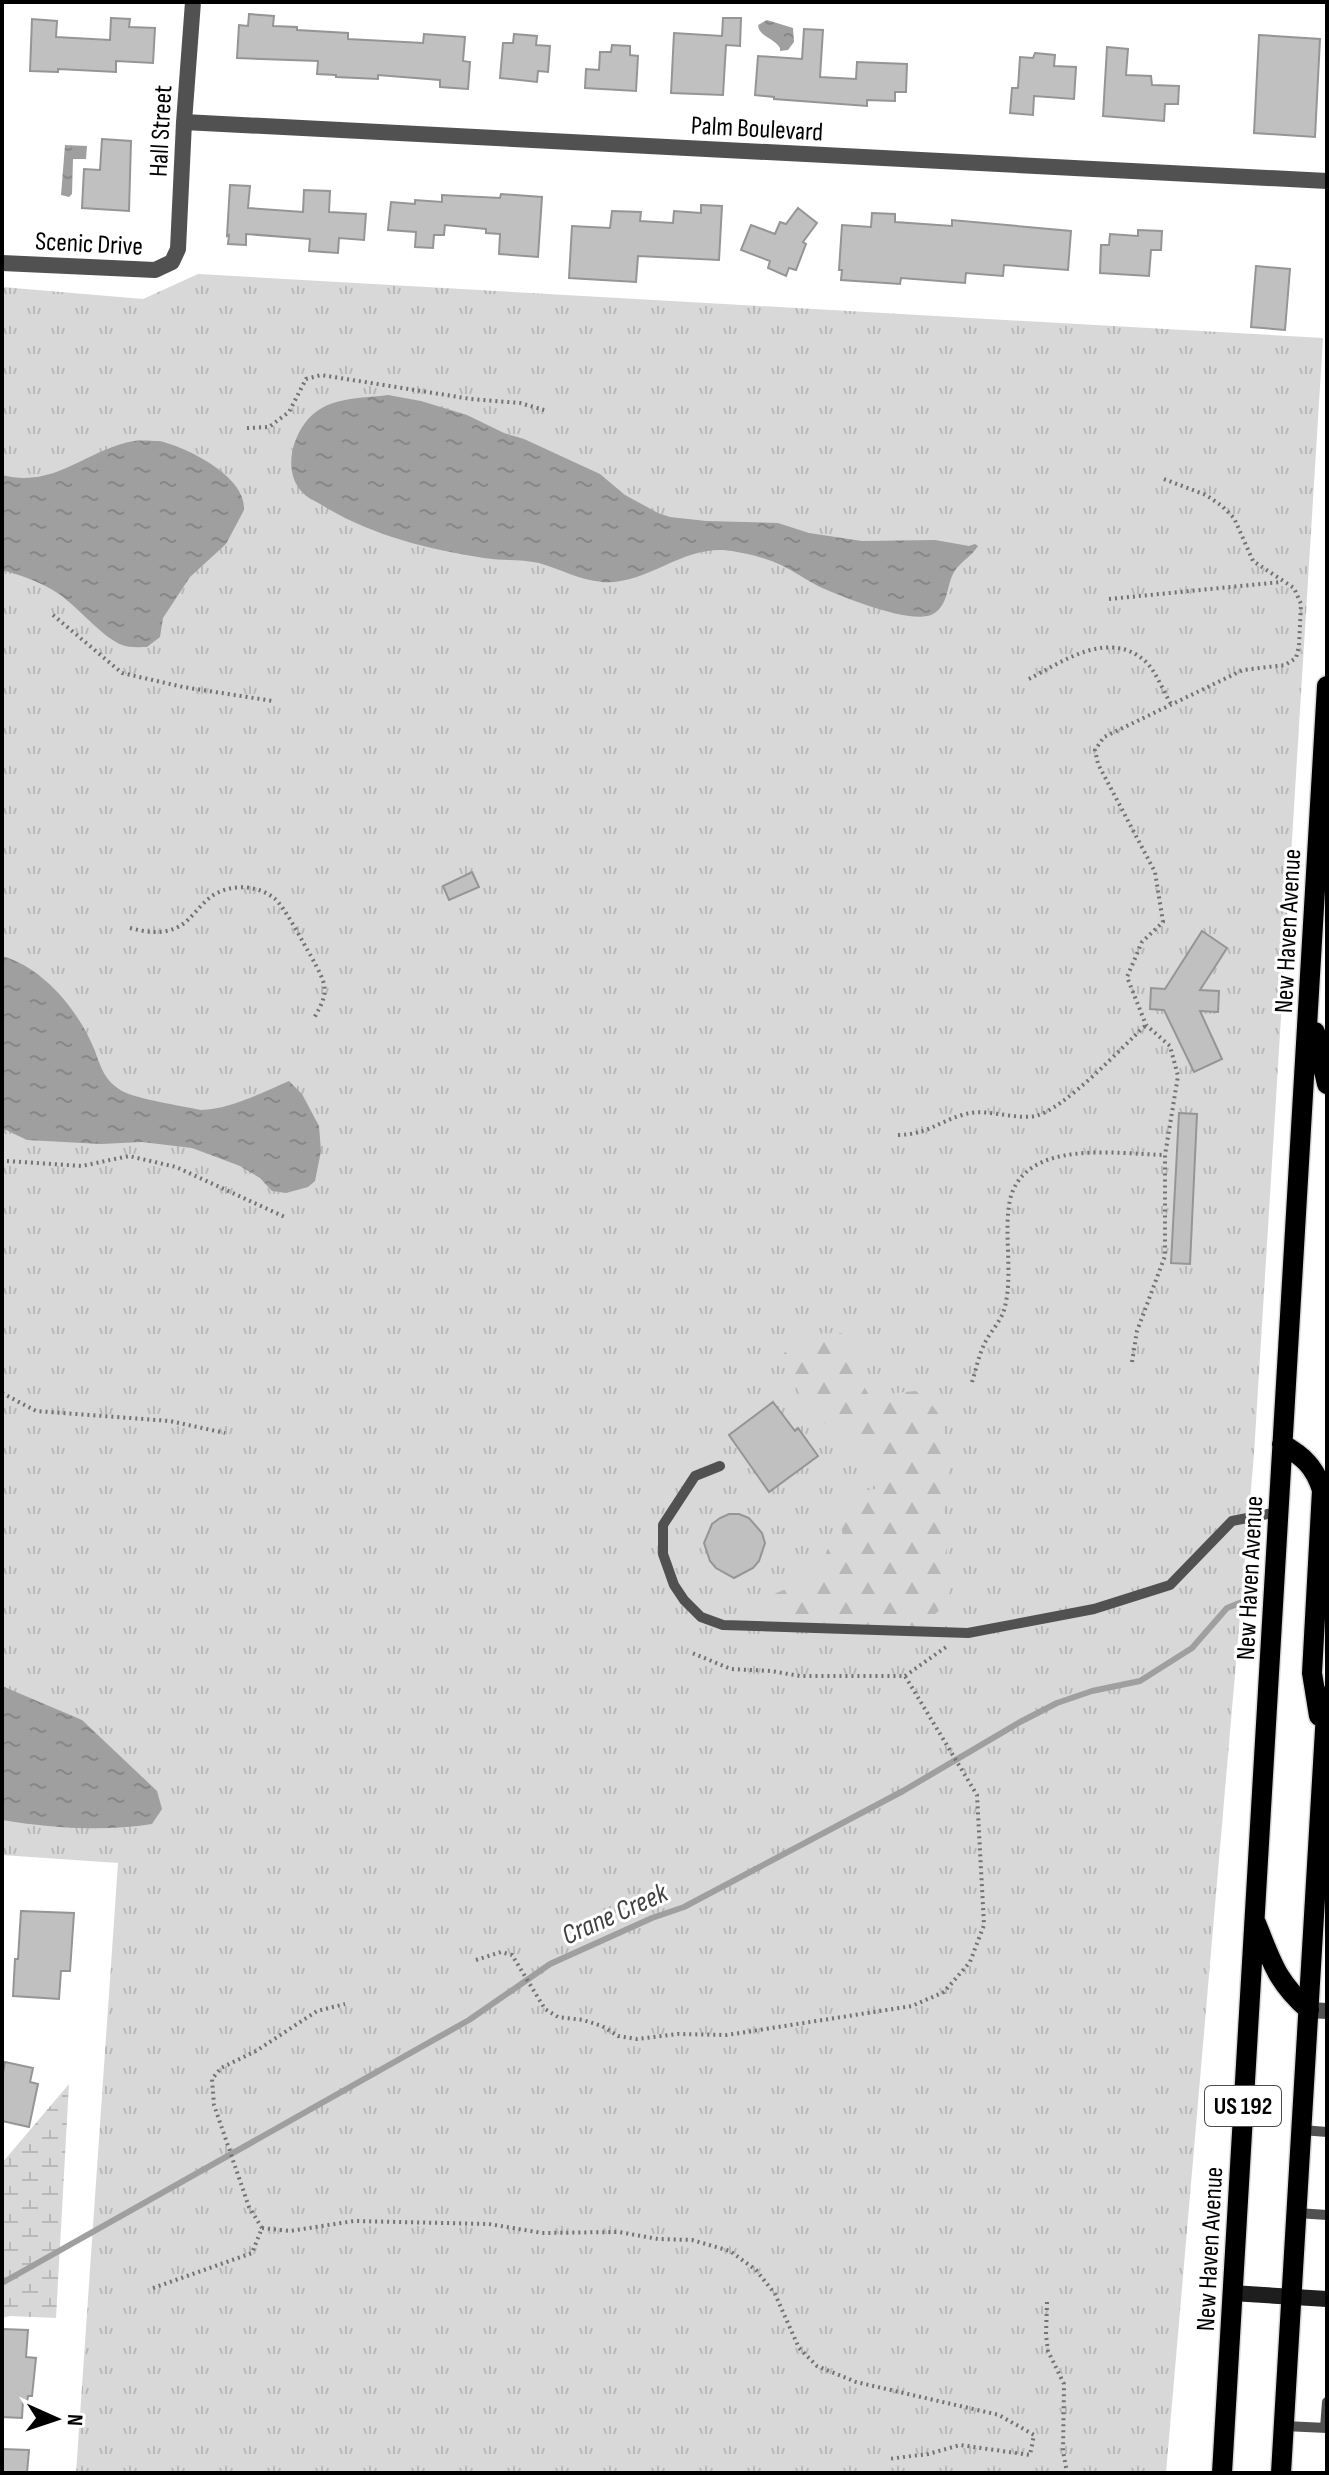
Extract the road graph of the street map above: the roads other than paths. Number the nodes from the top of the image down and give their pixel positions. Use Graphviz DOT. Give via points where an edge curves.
graph roads {
  1 [pos="193,2"];
  2 [pos="184,122"];
  3 [pos="1327,181"];
  4 [pos="172,262"];
  5 [pos="2,263"];
  6 [pos="1327,686"];
  7 [pos="1323,829"];
  8 [pos="1310,1005"];
  9 [pos="1327,1084"];
  10 [pos="1282,1444"];
  11 [pos="720,1466"];
  12 [pos="1278,1512"];
  13 [pos="1327,1696"];
  14 [pos="1327,1710"];
  15 [pos="1324,1748"];
  16 [pos="1254,1919"];
  17 [pos="1318,2011"];
  18 [pos="1302,2130"];
  19 [pos="1327,2132"];
  20 [pos="1297,2213"];
  21 [pos="1327,2215"];
  22 [pos="1232,2293"];
  23 [pos="1291,2297"];
  24 [pos="1327,2299"];
  25 [pos="1327,2402"];
  26 [pos="1284,2426"];
  27 [pos="1326,2428"];
  28 [pos="1222,2473"];
  29 [pos="1281,2473"];
  1 -- 2 [label="street, Hall Street"];
  2 -- 3 [label="street, Palm Boulevard"];
  2 -- 4 [label="street, Hall Street" via="178,249"];
  4 -- 5 [label="street, Scenic Drive" via="155,270"];
  6 -- 7 [label="main road, New Haven Avenue / US 192"];
  7 -- 8 [label="main road, New Haven Avenue / US 192"];
  8 -- 9 [label="main road"];
  8 -- 10 [label="main road, New Haven Avenue / US 192"];
  10 -- 12 [label="main road, New Haven Avenue / US 192"];
  10 -- 15 [label="main road" via="1304,1456 1322,1490 1312,1673"];
  11 -- 12 [label="lane" via="695,1476 663,1525 663,1554 674,1585 701,1617 723,1625 968,1633 1094,1609 1170,1585 1232,1521"];
  12 -- 16 [label="main road, New Haven Avenue / US 192"];
  13 -- 14 [label="main road, US 192"];
  14 -- 15 [label="main road, US 192"];
  15 -- 17 [label="main road, US 192"];
  16 -- 17 [label="main road" via="1279,1978 1290,1993"];
  16 -- 22 [label="main road, New Haven Avenue / US 192"];
  17 -- 18 [label="main road, US 192"];
  18 -- 19 [label="lane"];
  18 -- 20 [label="main road, US 192"];
  20 -- 21 [label="lane"];
  20 -- 23 [label="main road, US 192"];
  22 -- 23 [label="street"];
  22 -- 28 [label="main road, New Haven Avenue / US 192"];
  23 -- 24 [label="street"];
  23 -- 26 [label="main road, US 192"];
  25 -- 27 [label="lane"];
  26 -- 27 [label="lane"];
  26 -- 29 [label="main road, US 192"];
}
